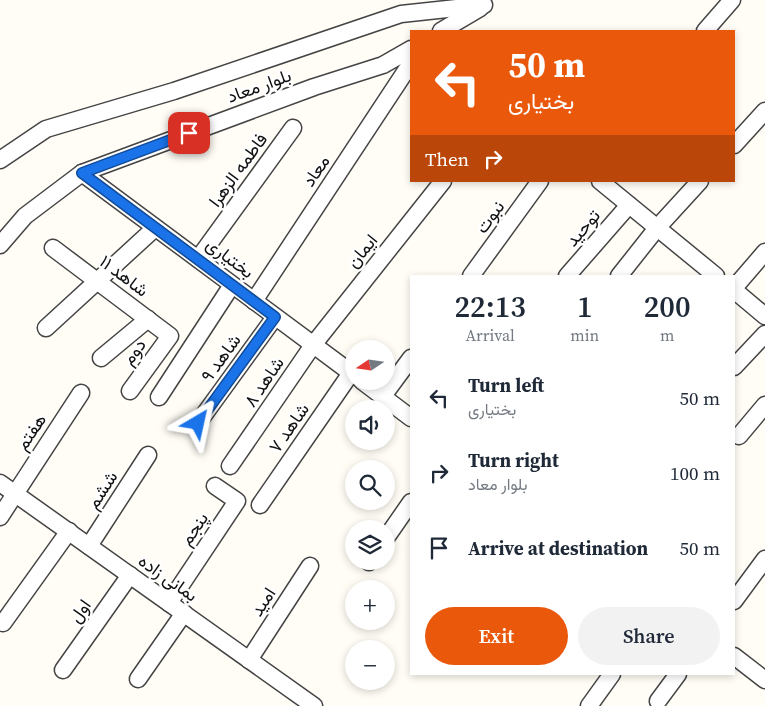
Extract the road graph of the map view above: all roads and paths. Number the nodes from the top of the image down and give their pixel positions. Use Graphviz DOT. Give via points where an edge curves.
graph roads {
  1 [pos="732,0"];
  2 [pos="489,3"];
  3 [pos="443,30"];
  4 [pos="706,30"];
  5 [pos="410,49"];
  6 [pos="410,65"];
  7 [pos="765,111"];
  8 [pos="293,128"];
  9 [pos="735,144"];
  10 [pos="0,160"];
  11 [pos="82,173"];
  12 [pos="442,182"];
  13 [pos="539,182"];
  14 [pos="601,182"];
  15 [pos="699,182"];
  16 [pos="629,205"];
  17 [pos="156,228"];
  18 [pos="657,228"];
  19 [pos="0,245"];
  20 [pos="53,248"];
  21 [pos="765,252"];
  22 [pos="198,259"];
  23 [pos="472,275"];
  24 [pos="568,275"];
  25 [pos="620,275"];
  26 [pos="715,275"];
  27 [pos="97,281"];
  28 [pos="232,285"];
  29 [pos="735,288"];
  30 [pos="735,290"];
  31 [pos="254,301"];
  32 [pos="765,316"];
  33 [pos="275,317"];
  34 [pos="148,319"];
  35 [pos="46,328"];
  36 [pos="765,334"];
  37 [pos="170,336"];
  38 [pos="313,345"];
  39 [pos="101,358"];
  40 [pos="410,359"];
  41 [pos="735,366"];
  42 [pos="345,368"];
  43 [pos="346,390"];
  44 [pos="375,390"];
  45 [pos="130,391"];
  46 [pos="82,393"];
  47 [pos="383,396"];
  48 [pos="159,397"];
  49 [pos="765,405"];
  50 [pos="410,417"];
  51 [pos="198,423"];
  52 [pos="739,436"];
  53 [pos="148,455"];
  54 [pos="230,466"];
  55 [pos="0,482"];
  56 [pos="215,486"];
  57 [pos="14,493"];
  58 [pos="410,503"];
  59 [pos="260,505"];
  60 [pos="0,517"];
  61 [pos="395,525"];
  62 [pos="69,531"];
  63 [pos="89,546"];
  64 [pos="765,559"];
  65 [pos="310,566"];
  66 [pos="130,575"];
  67 [pos="735,600"];
  68 [pos="169,603"];
  69 [pos="184,613"];
  70 [pos="3,623"];
  71 [pos="735,657"];
  72 [pos="249,660"];
  73 [pos="63,670"];
  74 [pos="611,675"];
  75 [pos="677,675"];
  76 [pos="138,680"];
  77 [pos="765,680"];
  78 [pos="658,700"];
  79 [pos="314,706"];
  80 [pos="589,706"];
  1 -- 4 [label="street"];
  2 -- 3 [label="street"];
  2 -- 10 [label="street" via="401,14 174,91 46,129"];
  5 -- 11 [label="street, بلوار معاد" via="383,65 314,87"];
  6 -- 31 [label="street, معاد"];
  7 -- 9 [label="street"];
  8 -- 22 [label="street, فاطمه الزهرا"];
  11 -- 17 [label="street, بختیاری"];
  11 -- 19 [label="street, بلوار معاد" via="24,216"];
  12 -- 38 [label="street, ایمان"];
  13 -- 23 [label="street, نبوت"];
  14 -- 16 [label="street"];
  15 -- 18 [label="street"];
  16 -- 18 [label="street"];
  16 -- 24 [label="street, توحید"];
  17 -- 22 [label="street, بختیاری"];
  17 -- 27 [label="street"];
  18 -- 25 [label="street"];
  18 -- 26 [label="street"];
  20 -- 27 [label="street, شاهد ۱۱"];
  21 -- 29 [label="street"];
  22 -- 28 [label="street, بختیاری"];
  27 -- 34 [label="street, شاهد ۱۱"];
  27 -- 35 [label="street"];
  28 -- 31 [label="street, بختیاری"];
  28 -- 48 [label="street"];
  30 -- 32 [label="street"];
  31 -- 33 [label="street, بختیاری"];
  33 -- 38 [label="street, بختیاری"];
  33 -- 51 [label="street, شاهد ۹"];
  34 -- 37 [label="street, شاهد ۱۱"];
  34 -- 39 [label="street"];
  36 -- 41 [label="street"];
  37 -- 45 [label="street, دوم"];
  38 -- 42 [label="street, بختیاری"];
  38 -- 54 [label="street, شاهد ۸"];
  40 -- 47 [label="street"];
  43 -- 59 [label="street, شاهد ۷"];
  44 -- 47 [label="street, بختیاری"];
  46 -- 57 [label="street, هفتم"];
  47 -- 50 [label="street, بختیاری"];
  49 -- 52 [label="street"];
  53 -- 63 [label="street, ششم"];
  55 -- 57 [label="street, بمانی زاده"];
  56 -- 68 [label="street, پنجم" via="237,501"];
  57 -- 60 [label="street, هفتم"];
  57 -- 62 [label="street, بمانی زاده"];
  58 -- 61 [label="street"];
  62 -- 63 [label="street, بمانی زاده"];
  62 -- 70 [label="street"];
  63 -- 66 [label="street, بمانی زاده"];
  64 -- 67 [label="street"];
  65 -- 72 [label="street, امید"];
  66 -- 68 [label="street, بمانی زاده"];
  66 -- 73 [label="street, اول"];
  68 -- 69 [label="street, بمانی زاده"];
  69 -- 72 [label="street, بمانی زاده"];
  69 -- 76 [label="street"];
  71 -- 77 [label="street"];
  72 -- 79 [label="street, بمانی زاده"];
  74 -- 80 [label="street"];
  75 -- 78 [label="street"];
}
